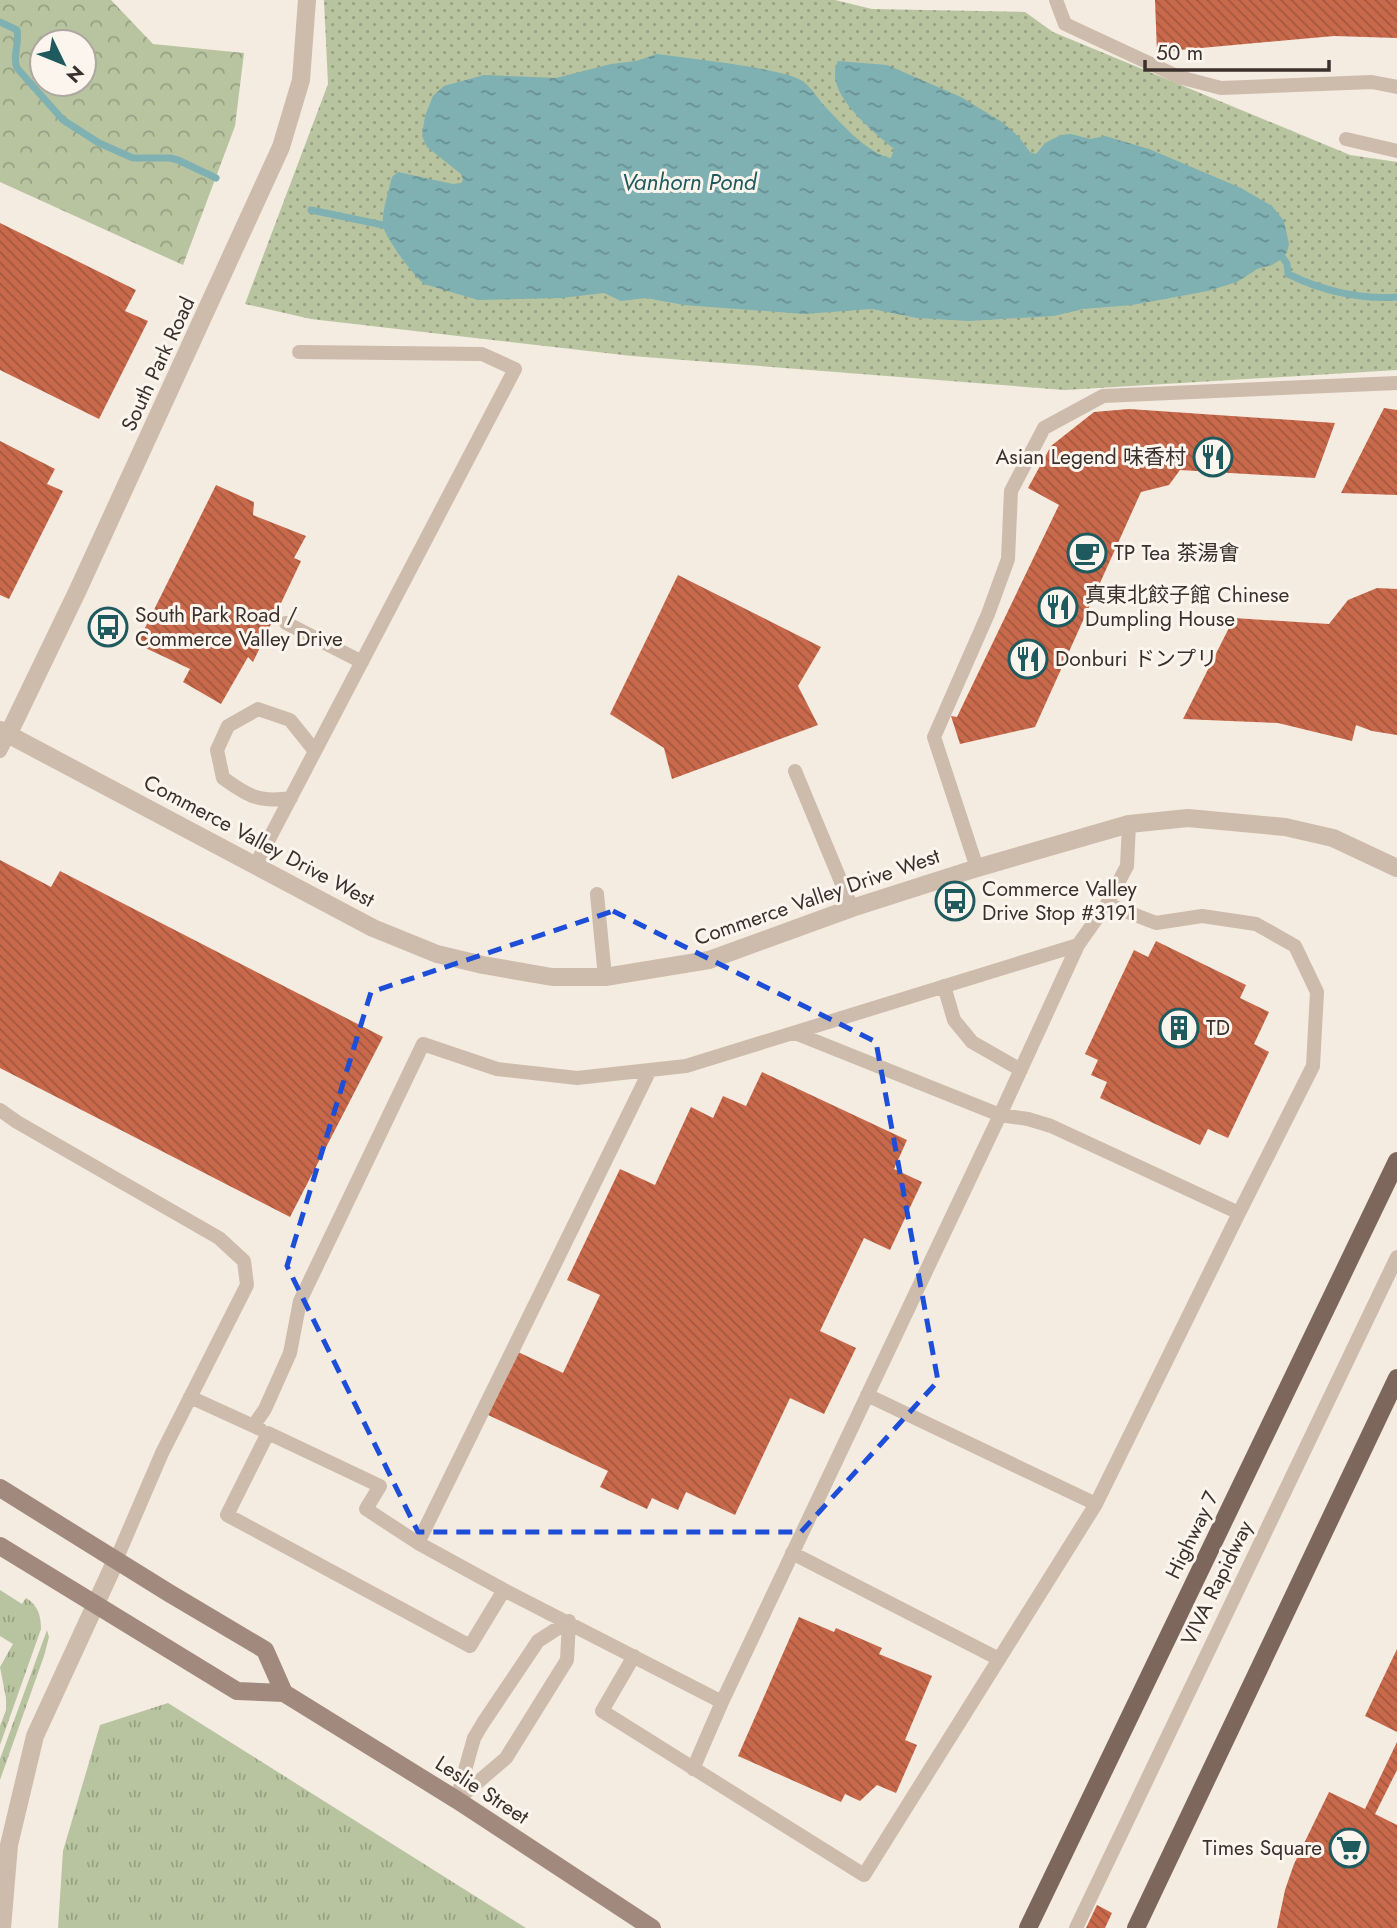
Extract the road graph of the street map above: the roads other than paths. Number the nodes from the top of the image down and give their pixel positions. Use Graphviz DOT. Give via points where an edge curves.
graph roads {
  1 [pos="307,0"];
  2 [pos="1056,0"];
  3 [pos="1397,87"];
  4 [pos="1346,139"];
  5 [pos="1397,151"];
  6 [pos="299,352"];
  7 [pos="1397,383"];
  8 [pos="286,624"];
  9 [pos="362,662"];
  10 [pos="4,732"];
  11 [pos="0,751"];
  12 [pos="315,751"];
  13 [pos="795,771"];
  14 [pos="290,798"];
  15 [pos="1129,824"];
  16 [pos="256,864"];
  17 [pos="1397,867"];
  18 [pos="978,868"];
  19 [pos="597,894"];
  20 [pos="1107,904"];
  21 [pos="852,908"];
  22 [pos="1078,945"];
  23 [pos="605,977"];
  24 [pos="944,986"];
  25 [pos="795,1032"];
  26 [pos="650,1070"];
  27 [pos="1021,1070"];
  28 [pos="0,1110"];
  29 [pos="1000,1115"];
  30 [pos="1397,1161"];
  31 [pos="1239,1213"];
  32 [pos="1397,1257"];
  33 [pos="1397,1378"];
  34 [pos="867,1395"];
  35 [pos="191,1397"];
  36 [pos="254,1425"];
  37 [pos="268,1433"];
  38 [pos="0,1488"];
  39 [pos="1096,1504"];
  40 [pos="418,1543"];
  41 [pos="0,1546"];
  42 [pos="792,1553"];
  43 [pos="116,1560"];
  44 [pos="504,1590"];
  45 [pos="96,1604"];
  46 [pos="569,1621"];
  47 [pos="634,1656"];
  48 [pos="999,1659"];
  49 [pos="284,1693"];
  50 [pos="722,1702"];
  51 [pos="693,1769"];
  52 [pos="457,1800"];
  53 [pos="2,1928"];
  54 [pos="652,1928"];
  55 [pos="1028,1928"];
  56 [pos="1076,1928"];
  57 [pos="1136,1928"];
  1 -- 10 [label="street, South Park Road" via="301,80 281,147 94,556"];
  2 -- 3 [label="lane" via="1065,24 1179,77 1221,88 1372,82"];
  4 -- 5 [label="lane"];
  6 -- 9 [label="lane" via="482,354 514,369"];
  7 -- 18 [label="lane" via="1103,396 1044,428 1010,491 1008,559 934,737"];
  8 -- 9 [label="lane"];
  9 -- 12 [label="lane"];
  10 -- 11 [label="lane"];
  10 -- 16 [label="street, Commerce Valley Drive West"];
  12 -- 14 [label="lane"];
  12 -- 14 [label="lane" via="290,720 258,709 228,726 217,750 223,778 249,797"];
  13 -- 21 [label="lane"];
  14 -- 16 [label="lane"];
  15 -- 17 [label="street, Commerce Valley Drive West" via="1188,818 1285,827 1333,838"];
  15 -- 18 [label="street, Commerce Valley Drive West"];
  15 -- 20 [label="lane" via="1127,866"];
  16 -- 23 [label="street, Commerce Valley Drive West" via="373,928 437,954 552,977"];
  18 -- 21 [label="street, Commerce Valley Drive West"];
  19 -- 23 [label="lane"];
  20 -- 22 [label="lane"];
  20 -- 31 [label="lane" via="1156,923 1202,916 1256,924 1295,946 1317,992 1312,1066"];
  21 -- 23 [label="street, Commerce Valley Drive West" via="709,960"];
  22 -- 24 [label="lane"];
  22 -- 27 [label="lane"];
  24 -- 25 [label="lane"];
  24 -- 27 [label="lane" via="954,1020 972,1042"];
  25 -- 26 [label="lane" via="685,1066"];
  25 -- 29 [label="lane"];
  26 -- 36 [label="lane" via="577,1078 497,1069 423,1044 300,1301 290,1353"];
  26 -- 40 [label="lane"];
  27 -- 29 [label="lane"];
  28 -- 35 [label="lane" via="219,1237 244,1261 247,1284"];
  29 -- 31 [label="lane" via="1051,1126"];
  29 -- 34 [label="lane"];
  30 -- 55 [label="main road, Highway 7"];
  31 -- 39 [label="lane"];
  32 -- 56 [label="lane, VIVA Rapidway"];
  33 -- 57 [label="main road"];
  34 -- 39 [label="lane"];
  34 -- 42 [label="lane"];
  35 -- 36 [label="lane"];
  35 -- 43 [label="lane"];
  36 -- 37 [label="lane"];
  37 -- 40 [label="lane" via="380,1486 366,1509"];
  37 -- 44 [label="lane" via="227,1515 470,1647"];
  38 -- 43 [label="main road"];
  39 -- 48 [label="lane"];
  40 -- 44 [label="lane"];
  41 -- 45 [label="main road, Leslie Street"];
  42 -- 48 [label="lane"];
  42 -- 50 [label="lane"];
  43 -- 45 [label="street"];
  43 -- 49 [label="main road" via="265,1650"];
  44 -- 46 [label="lane"];
  45 -- 49 [label="main road, Leslie Street" via="237,1691"];
  45 -- 53 [label="street" via="35,1736 9,1845"];
  46 -- 47 [label="lane"];
  46 -- 52 [label="lane" via="538,1640 474,1738"];
  46 -- 52 [label="lane" via="567,1660 506,1758"];
  47 -- 50 [label="lane"];
  47 -- 51 [label="lane" via="602,1711"];
  48 -- 51 [label="lane" via="864,1875"];
  49 -- 52 [label="main road, Leslie Street"];
  50 -- 51 [label="lane"];
  52 -- 54 [label="main road, Leslie Street"];
}
